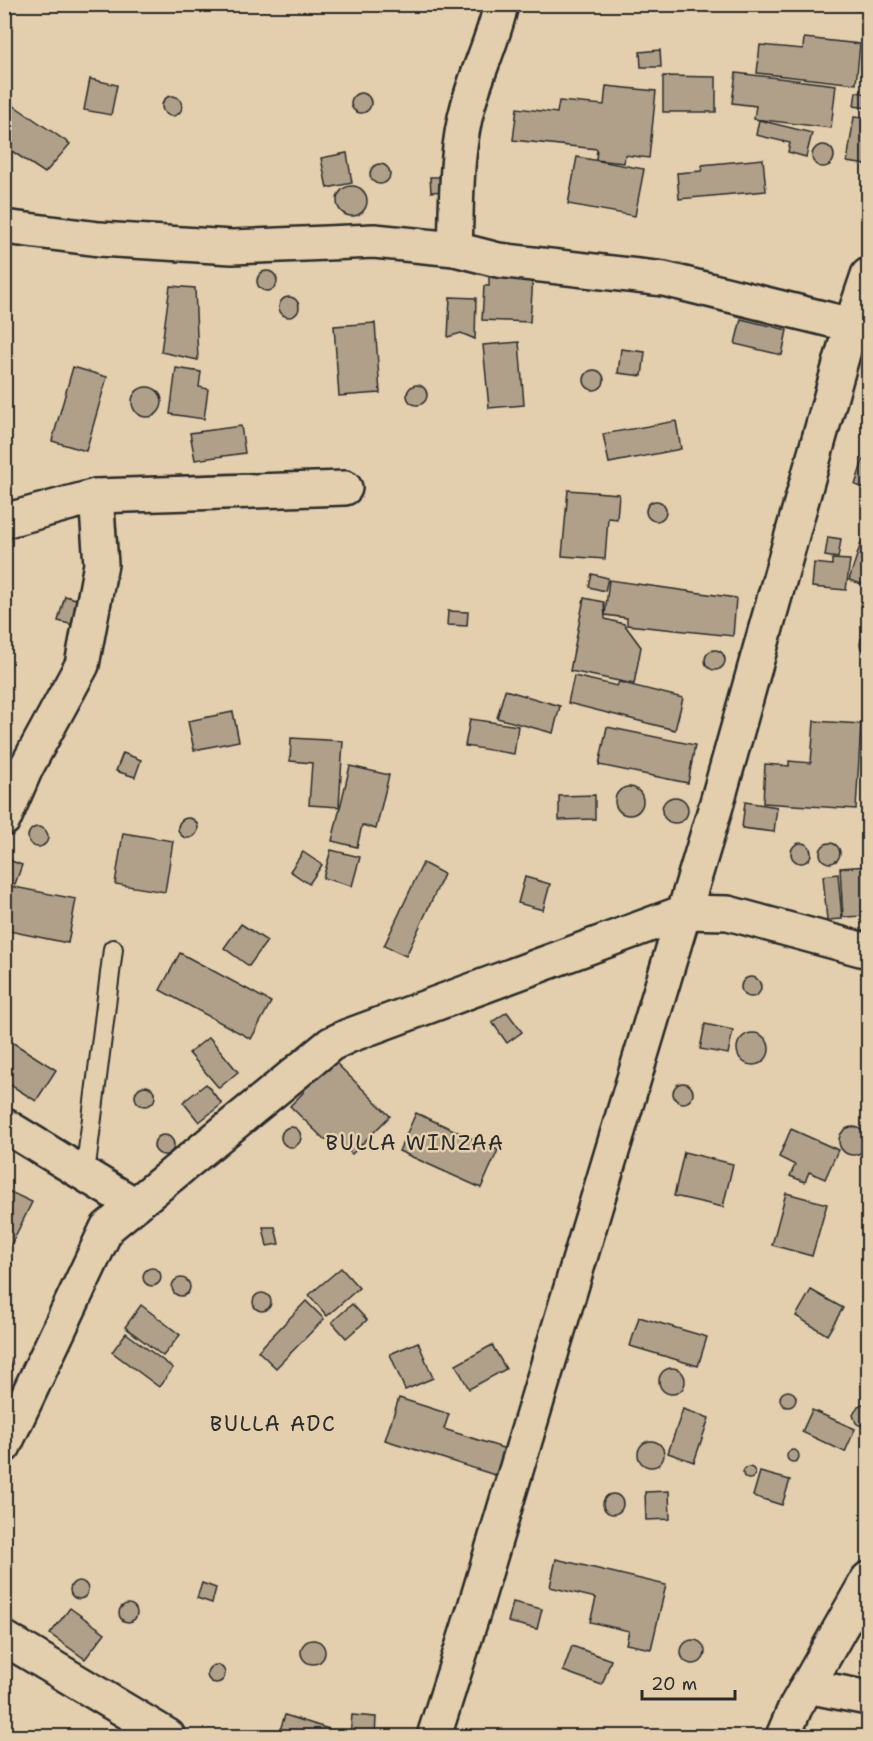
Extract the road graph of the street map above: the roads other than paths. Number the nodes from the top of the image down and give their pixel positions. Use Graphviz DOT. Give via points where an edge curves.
graph roads {
  1 [pos="501,4"];
  2 [pos="4,227"];
  3 [pos="455,249"];
  4 [pos="868,275"];
  5 [pos="851,325"];
  6 [pos="345,488"];
  7 [pos="96,496"];
  8 [pos="4,520"];
  9 [pos="4,819"];
  10 [pos="684,912"];
  11 [pos="113,950"];
  12 [pos="868,951"];
  13 [pos="4,1125"];
  14 [pos="85,1174"];
  15 [pos="135,1205"];
  16 [pos="4,1446"];
  17 [pos="868,1579"];
  18 [pos="4,1638"];
  19 [pos="807,1686"];
  20 [pos="868,1698"];
  21 [pos="168,1737"];
  22 [pos="434,1737"];
  23 [pos="783,1737"];
  1 -- 3 [label="street" via="468,106 458,164"];
  2 -- 3 [label="street" via="232,247 374,241"];
  3 -- 5 [label="street" via="498,260 664,279"];
  4 -- 5 [label="street"];
  5 -- 10 [label="street"];
  6 -- 7 [label="street"];
  7 -- 8 [label="street"];
  7 -- 9 [label="street" via="101,564 82,665 26,768"];
  10 -- 12 [label="street" via="728,913"];
  10 -- 15 [label="street" via="331,1044"];
  10 -- 22 [label="street"];
  11 -- 14 [label="lane"];
  13 -- 14 [label="street"];
  14 -- 15 [label="street"];
  15 -- 16 [label="street" via="107,1228"];
  17 -- 19 [label="street"];
  18 -- 21 [label="street"];
  19 -- 20 [label="street"];
  19 -- 23 [label="street"];
}
